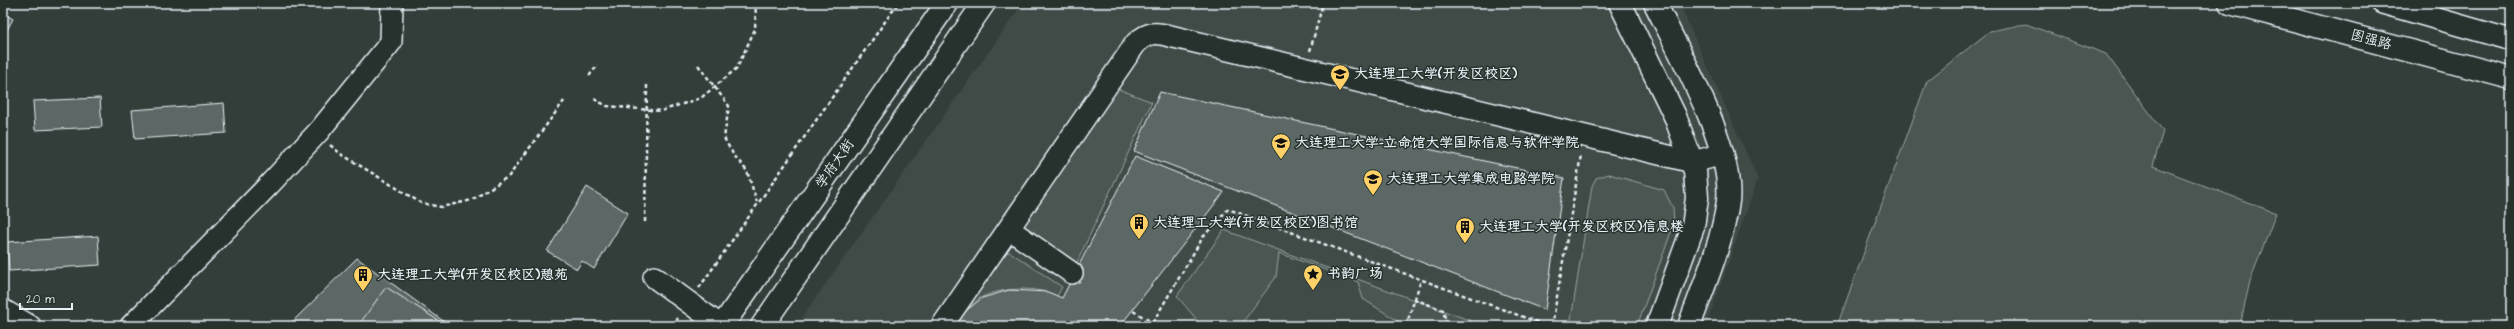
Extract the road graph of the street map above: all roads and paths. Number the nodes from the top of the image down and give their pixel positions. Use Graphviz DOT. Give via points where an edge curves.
graph roads {
  1 [pos="392,3"];
  2 [pos="756,3"];
  3 [pos="898,3"];
  4 [pos="947,3"];
  5 [pos="984,3"];
  6 [pos="1323,3"];
  7 [pos="1620,3"];
  8 [pos="1655,3"];
  9 [pos="2230,3"];
  10 [pos="2382,3"];
  11 [pos="2511,40"];
  12 [pos="598,65"];
  13 [pos="698,65"];
  14 [pos="1306,69"];
  15 [pos="589,76"];
  16 [pos="2511,78"];
  17 [pos="647,84"];
  18 [pos="715,86"];
  19 [pos="594,99"];
  20 [pos="564,101"];
  21 [pos="646,110"];
  22 [pos="319,131"];
  23 [pos="1585,136"];
  24 [pos="1723,154"];
  25 [pos="1692,162"];
  26 [pos="758,202"];
  27 [pos="645,222"];
  28 [pos="1009,229"];
  29 [pos="1072,273"];
  30 [pos="654,277"];
  31 [pos="1421,280"];
  32 [pos="695,293"];
  33 [pos="1414,299"];
  34 [pos="3,310"];
  35 [pos="1133,311"];
  36 [pos="1152,322"];
  37 [pos="30,326"];
  38 [pos="131,326"];
  39 [pos="722,326"];
  40 [pos="762,326"];
  41 [pos="942,326"];
  42 [pos="1159,326"];
  43 [pos="1406,326"];
  44 [pos="1447,326"];
  45 [pos="1548,326"];
  46 [pos="1552,326"];
  47 [pos="1657,326"];
  48 [pos="1689,326"];
  1 -- 22 [label="street" via="391,42"];
  2 -- 18 [label="path" via="755,29 737,68"];
  3 -- 26 [label="path"];
  4 -- 39 [label="street, 学府大街"];
  5 -- 40 [label="street"];
  6 -- 14 [label="path"];
  7 -- 25 [label="street" via="1675,116"];
  8 -- 24 [label="street" via="1715,130"];
  9 -- 16 [label="street, 图强路"];
  10 -- 11 [label="street"];
  12 -- 15 [label="path"];
  13 -- 18 [label="path"];
  14 -- 23 [label="street"];
  14 -- 28 [label="street" via="1155,32 1145,34 1136,43"];
  17 -- 21 [label="path"];
  18 -- 21 [label="path" via="701,98 661,112"];
  18 -- 26 [label="path" via="729,106 724,138 747,171"];
  19 -- 21 [label="path" via="607,106"];
  20 -- 22 [label="path" via="509,176 472,200 441,207 421,203 376,177 341,154"];
  21 -- 27 [label="path"];
  22 -- 38 [label="street"];
  23 -- 25 [label="street"];
  23 -- 46 [label="path"];
  24 -- 25 [label="street"];
  24 -- 48 [label="street" via="1728,199 1722,234"];
  25 -- 47 [label="street" via="1697,198 1693,227"];
  26 -- 32 [label="path"];
  28 -- 29 [label="street"];
  28 -- 41 [label="street"];
  30 -- 39 [label="street"];
  31 -- 33 [label="path"];
  31 -- 36 [label="path" via="1228,209 1203,237"];
  31 -- 45 [label="path"];
  33 -- 43 [label="path"];
  33 -- 44 [label="path" via="1443,310"];
  34 -- 37 [label="street"];
  35 -- 36 [label="path"];
  36 -- 42 [label="path"];
}
